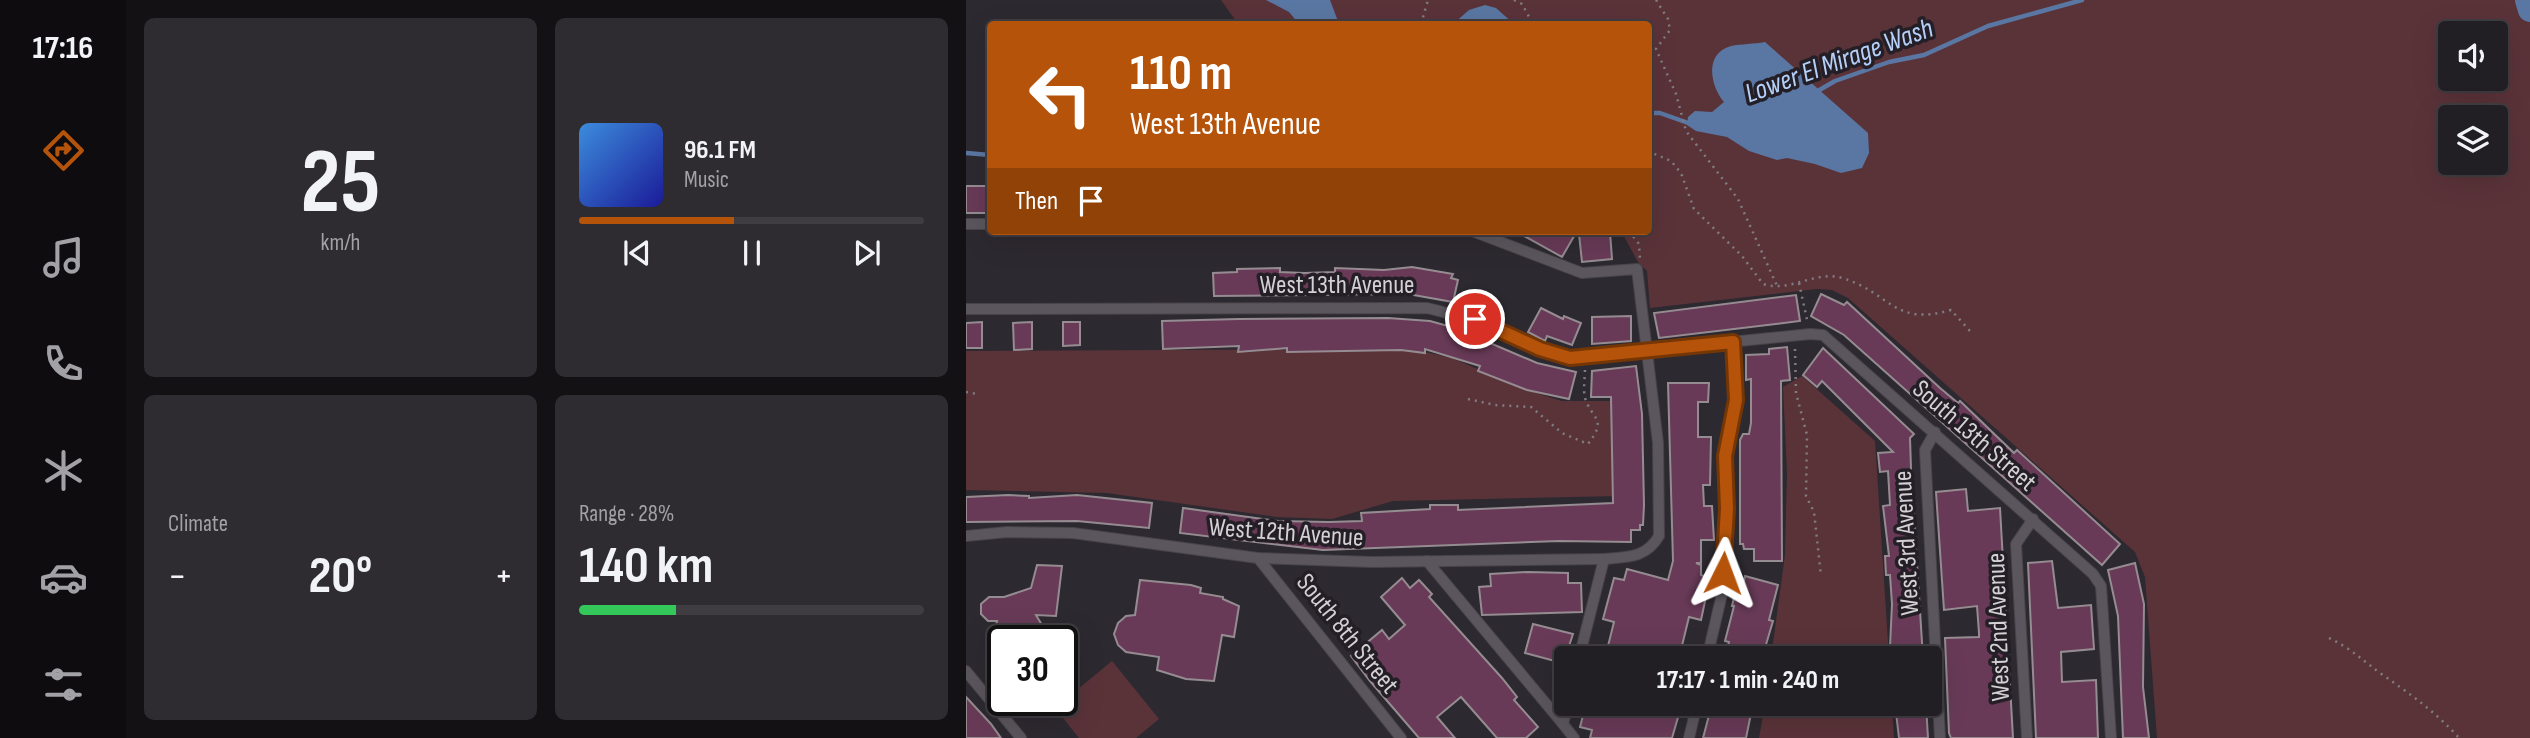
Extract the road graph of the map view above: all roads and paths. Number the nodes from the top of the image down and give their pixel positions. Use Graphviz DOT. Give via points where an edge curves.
graph roads {
  1 [pos="1428,0"];
  2 [pos="1514,0"];
  3 [pos="1656,0"];
  4 [pos="1422,21"];
  5 [pos="1531,21"];
  6 [pos="1652,153"];
  7 [pos="966,224"];
  8 [pos="987,224"];
  9 [pos="1482,235"];
  10 [pos="1632,235"];
  11 [pos="1637,269"];
  12 [pos="1799,283"];
  13 [pos="1778,288"];
  14 [pos="966,309"];
  15 [pos="1970,331"];
  16 [pos="1810,334"];
  17 [pos="1823,335"];
  18 [pos="1791,336"];
  19 [pos="1733,342"];
  20 [pos="1650,352"];
  21 [pos="1586,358"];
  22 [pos="966,392"];
  23 [pos="977,394"];
  24 [pos="1468,399"];
  25 [pos="1935,432"];
  26 [pos="2033,519"];
  27 [pos="966,536"];
  28 [pos="1258,558"];
  29 [pos="1604,559"];
  30 [pos="1427,562"];
  31 [pos="1821,576"];
  32 [pos="2329,638"];
  33 [pos="1582,646"];
  34 [pos="1710,646"];
  35 [pos="966,671"];
  36 [pos="1565,716"];
  37 [pos="1694,716"];
  38 [pos="1563,724"];
  39 [pos="1021,738"];
  40 [pos="1401,738"];
  41 [pos="1574,738"];
  42 [pos="1689,738"];
  43 [pos="1940,738"];
  44 [pos="2026,738"];
  45 [pos="2111,738"];
  46 [pos="2459,738"];
  1 -- 4 [label="path"];
  2 -- 5 [label="path" via="1522,4"];
  3 -- 13 [label="path" via="1670,30 1656,49 1658,60 1676,94 1686,131 1738,199"];
  6 -- 13 [label="path" via="1676,167 1694,209 1742,256 1752,274 1763,284"];
  7 -- 8 [label="street"];
  9 -- 11 [label="street" via="1582,273"];
  10 -- 11 [label="path" via="1639,244"];
  11 -- 20 [label="street, West 12th Avenue"];
  12 -- 13 [label="path"];
  12 -- 15 [label="path" via="1839,277 1859,284 1897,310 1918,316 1951,310"];
  12 -- 16 [label="path"];
  14 -- 21 [label="street, West 13th Avenue" via="1427,308 1475,319 1540,349"];
  16 -- 17 [label="street, West 13th Avenue"];
  16 -- 18 [label="street, West 13th Avenue"];
  17 -- 25 [label="street, South 13th Street"];
  18 -- 19 [label="street, West 13th Avenue"];
  18 -- 31 [label="path" via="1796,393 1807,435 1806,496 1814,512"];
  19 -- 20 [label="street, West 13th Avenue"];
  19 -- 34 [label="street" via="1736,400 1725,456 1722,594"];
  20 -- 21 [label="street, West 13th Avenue"];
  20 -- 29 [label="street, West 12th Avenue" via="1658,443 1659,536 1651,549 1638,556"];
  21 -- 24 [label="path" via="1585,398 1597,418 1597,432 1588,444 1562,433 1531,407"];
  22 -- 23 [label="path"];
  25 -- 26 [label="street, South 13th Street"];
  25 -- 43 [label="street, West 3rd Avenue" via="1925,450"];
  26 -- 44 [label="street, West 2nd Avenue" via="2016,544"];
  26 -- 45 [label="street, South 13th Street" via="2101,586"];
  27 -- 28 [label="street, West 12th Avenue" via="1073,533"];
  28 -- 30 [label="street, West 12th Avenue"];
  28 -- 40 [label="street, South 8th Street"];
  29 -- 30 [label="street, West 12th Avenue"];
  29 -- 33 [label="street"];
  30 -- 38 [label="street"];
  32 -- 46 [label="path" via="2359,653"];
  35 -- 39 [label="street"];
  36 -- 38 [label="street"];
  37 -- 42 [label="street"];
  38 -- 41 [label="street"];
}
